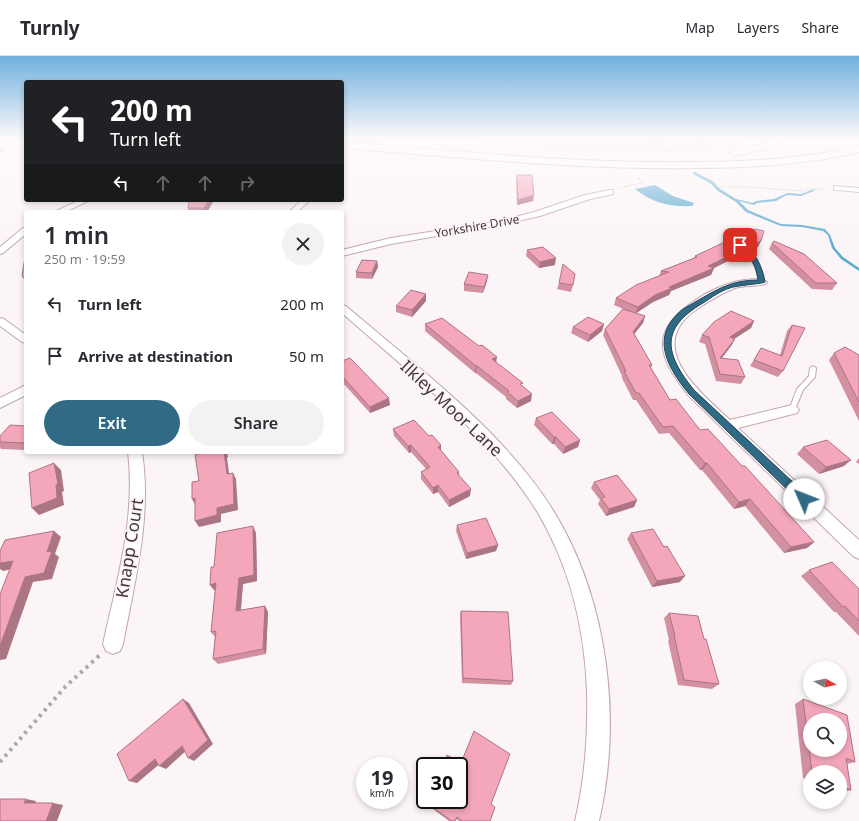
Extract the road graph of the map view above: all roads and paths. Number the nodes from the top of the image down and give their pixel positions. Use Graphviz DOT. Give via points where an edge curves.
graph roads {
  1 [pos="702,175"];
  2 [pos="644,178"];
  3 [pos="837,188"];
  4 [pos="859,190"];
  5 [pos="610,192"];
  6 [pos="81,202"];
  7 [pos="304,202"];
  8 [pos="63,210"];
  9 [pos="295,210"];
  10 [pos="24,232"];
  11 [pos="740,245"];
  12 [pos="0,252"];
  13 [pos="344,253"];
  14 [pos="762,282"];
  15 [pos="344,310"];
  16 [pos="0,321"];
  17 [pos="24,339"];
  18 [pos="813,368"];
  19 [pos="24,390"];
  20 [pos="0,404"];
  21 [pos="792,410"];
  22 [pos="727,426"];
  23 [pos="136,454"];
  24 [pos="859,551"];
  25 [pos="113,644"];
  26 [pos="0,762"];
  27 [pos="587,821"];
  1 -- 3 [label="path" via="721,187 802,191"];
  2 -- 5 [label="path" via="637,178 645,182"];
  3 -- 4 [label="street"];
  5 -- 13 [label="street, Yorkshire Drive" via="500,223 391,241"];
  6 -- 8 [label="street"];
  7 -- 9 [label="street"];
  10 -- 12 [label="street"];
  11 -- 14 [label="lane" via="759,266"];
  14 -- 22 [label="street" via="747,282 726,287 686,311 674,322 669,332 667,344 677,374"];
  15 -- 27 [label="street, Ilkley Moor Lane" via="464,415 496,447 532,492 550,520 572,566 588,618 598,675 598,740"];
  16 -- 17 [label="street"];
  18 -- 21 [label="lane" via="812,377 800,389"];
  19 -- 20 [label="street"];
  21 -- 22 [label="street"];
  22 -- 24 [label="street"];
  23 -- 25 [label="street, Knapp Court" via="138,496 134,538"];
  25 -- 26 [label="path" via="65,687"];
}
